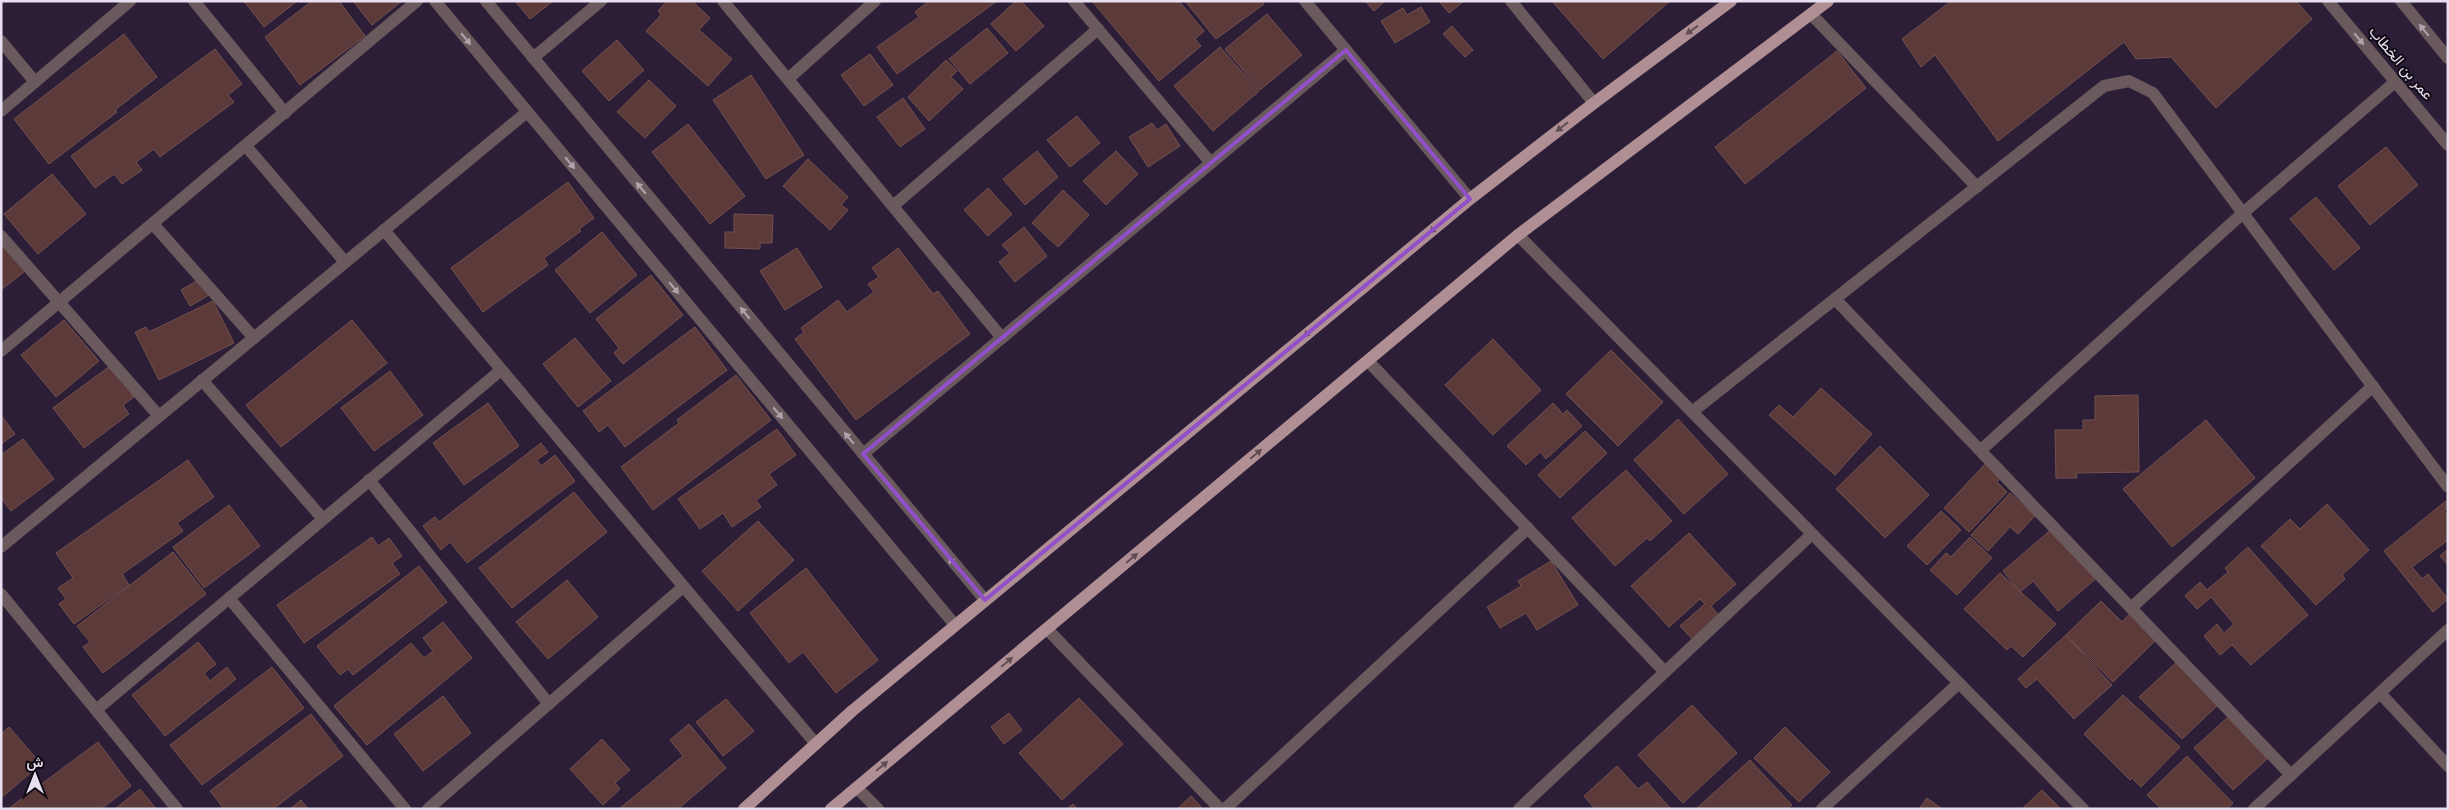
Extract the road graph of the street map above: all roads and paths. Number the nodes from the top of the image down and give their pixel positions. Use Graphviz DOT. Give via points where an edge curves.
graph roads {
  1 [pos="130,1"];
  2 [pos="194,1"];
  3 [pos="417,1"];
  4 [pos="435,1"];
  5 [pos="486,1"];
  6 [pos="601,1"];
  7 [pos="723,1"];
  8 [pos="875,1"];
  9 [pos="1074,1"];
  10 [pos="1305,1"];
  11 [pos="1511,1"];
  12 [pos="1731,1"];
  13 [pos="1828,1"];
  14 [pos="2328,1"];
  15 [pos="2401,1"];
  16 [pos="1811,14"];
  17 [pos="1098,29"];
  18 [pos="1,41"];
  19 [pos="1346,50"];
  20 [pos="533,58"];
  21 [pos="2448,58"];
  22 [pos="788,79"];
  23 [pos="35,82"];
  24 [pos="2395,82"];
  25 [pos="1594,103"];
  26 [pos="1,111"];
  27 [pos="527,112"];
  28 [pos="285,113"];
  29 [pos="2448,145"];
  30 [pos="246,146"];
  31 [pos="1210,163"];
  32 [pos="1977,187"];
  33 [pos="1470,198"];
  34 [pos="893,206"];
  35 [pos="2243,213"];
  36 [pos="153,224"];
  37 [pos="384,230"];
  38 [pos="1518,235"];
  39 [pos="1,236"];
  40 [pos="345,262"];
  41 [pos="1835,299"];
  42 [pos="59,303"];
  43 [pos="254,338"];
  44 [pos="1002,338"];
  45 [pos="1,351"];
  46 [pos="1368,361"];
  47 [pos="501,370"];
  48 [pos="202,380"];
  49 [pos="2373,386"];
  50 [pos="1692,412"];
  51 [pos="159,416"];
  52 [pos="1981,450"];
  53 [pos="862,454"];
  54 [pos="369,480"];
  55 [pos="2448,487"];
  56 [pos="323,519"];
  57 [pos="1528,528"];
  58 [pos="1812,534"];
  59 [pos="1,547"];
  60 [pos="683,587"];
  61 [pos="1,594"];
  62 [pos="229,598"];
  63 [pos="985,600"];
  64 [pos="2131,608"];
  65 [pos="955,625"];
  66 [pos="1047,629"];
  67 [pos="2448,630"];
  68 [pos="1665,672"];
  69 [pos="1959,683"];
  70 [pos="2380,693"];
  71 [pos="549,704"];
  72 [pos="96,710"];
  73 [pos="816,744"];
  74 [pos="2448,766"];
  75 [pos="2291,775"];
  76 [pos="857,788"];
  77 [pos="177,809"];
  78 [pos="405,809"];
  79 [pos="428,809"];
  80 [pos="744,809"];
  81 [pos="831,809"];
  82 [pos="878,809"];
  83 [pos="1220,809"];
  84 [pos="1225,809"];
  85 [pos="1519,809"];
  86 [pos="1822,809"];
  87 [pos="2083,809"];
  88 [pos="2254,809"];
  1 -- 23 [label="street"];
  2 -- 28 [label="street"];
  3 -- 28 [label="street"];
  4 -- 27 [label="street, one-way"];
  5 -- 20 [label="street"];
  6 -- 20 [label="street"];
  7 -- 22 [label="street"];
  8 -- 22 [label="street"];
  9 -- 17 [label="street"];
  10 -- 19 [label="street"];
  11 -- 25 [label="street"];
  12 -- 25 [label="main road, one-way"];
  13 -- 16 [label="main road"];
  14 -- 24 [label="street, عمر بن الخطاب, one-way"];
  21 -- 15 [label="street, one-way"];
  16 -- 32 [label="street"];
  16 -- 38 [label="main road"];
  17 -- 31 [label="street"];
  17 -- 34 [label="street"];
  18 -- 23 [label="street"];
  19 -- 31 [label="street"];
  19 -- 33 [label="street"];
  53 -- 20 [label="street, one-way"];
  22 -- 34 [label="street"];
  23 -- 26 [label="street"];
  24 -- 29 [label="street, عمر بن الخطاب"];
  24 -- 35 [label="street"];
  25 -- 33 [label="main road, one-way"];
  27 -- 37 [label="street"];
  27 -- 65 [label="street, one-way"];
  28 -- 30 [label="street"];
  30 -- 36 [label="street"];
  30 -- 40 [label="street"];
  31 -- 44 [label="street"];
  32 -- 35 [label="street" via="2104,86 2129,81 2154,93"];
  32 -- 41 [label="street"];
  33 -- 63 [label="main road, one-way"];
  34 -- 44 [label="street"];
  35 -- 49 [label="street"];
  35 -- 52 [label="street"];
  36 -- 42 [label="street"];
  36 -- 43 [label="street"];
  37 -- 40 [label="street"];
  37 -- 47 [label="street"];
  38 -- 46 [label="main road"];
  38 -- 50 [label="street"];
  39 -- 42 [label="street"];
  40 -- 43 [label="street"];
  41 -- 50 [label="street"];
  41 -- 52 [label="street"];
  42 -- 45 [label="street"];
  42 -- 51 [label="street"];
  43 -- 48 [label="street"];
  44 -- 53 [label="street"];
  46 -- 57 [label="street"];
  66 -- 46 [label="main road, one-way"];
  47 -- 54 [label="street"];
  47 -- 60 [label="street"];
  48 -- 51 [label="street"];
  48 -- 56 [label="street"];
  49 -- 55 [label="street"];
  49 -- 64 [label="street"];
  50 -- 58 [label="street"];
  51 -- 59 [label="street"];
  52 -- 64 [label="street"];
  63 -- 53 [label="street, one-way"];
  54 -- 56 [label="street"];
  54 -- 71 [label="street"];
  56 -- 62 [label="street"];
  57 -- 68 [label="street"];
  57 -- 84 [label="street"];
  58 -- 68 [label="street"];
  58 -- 69 [label="street"];
  60 -- 71 [label="street"];
  60 -- 73 [label="street"];
  61 -- 72 [label="street"];
  62 -- 72 [label="street"];
  62 -- 78 [label="street"];
  63 -- 65 [label="main road"];
  64 -- 75 [label="street"];
  65 -- 73 [label="main road"];
  76 -- 66 [label="main road, one-way"];
  66 -- 83 [label="street"];
  67 -- 70 [label="street"];
  68 -- 85 [label="street"];
  69 -- 86 [label="street"];
  69 -- 87 [label="street"];
  70 -- 74 [label="street"];
  70 -- 75 [label="street"];
  71 -- 79 [label="street"];
  72 -- 77 [label="street"];
  73 -- 80 [label="main road"];
  75 -- 88 [label="street"];
  76 -- 81 [label="main road"];
  76 -- 82 [label="street"];
}
